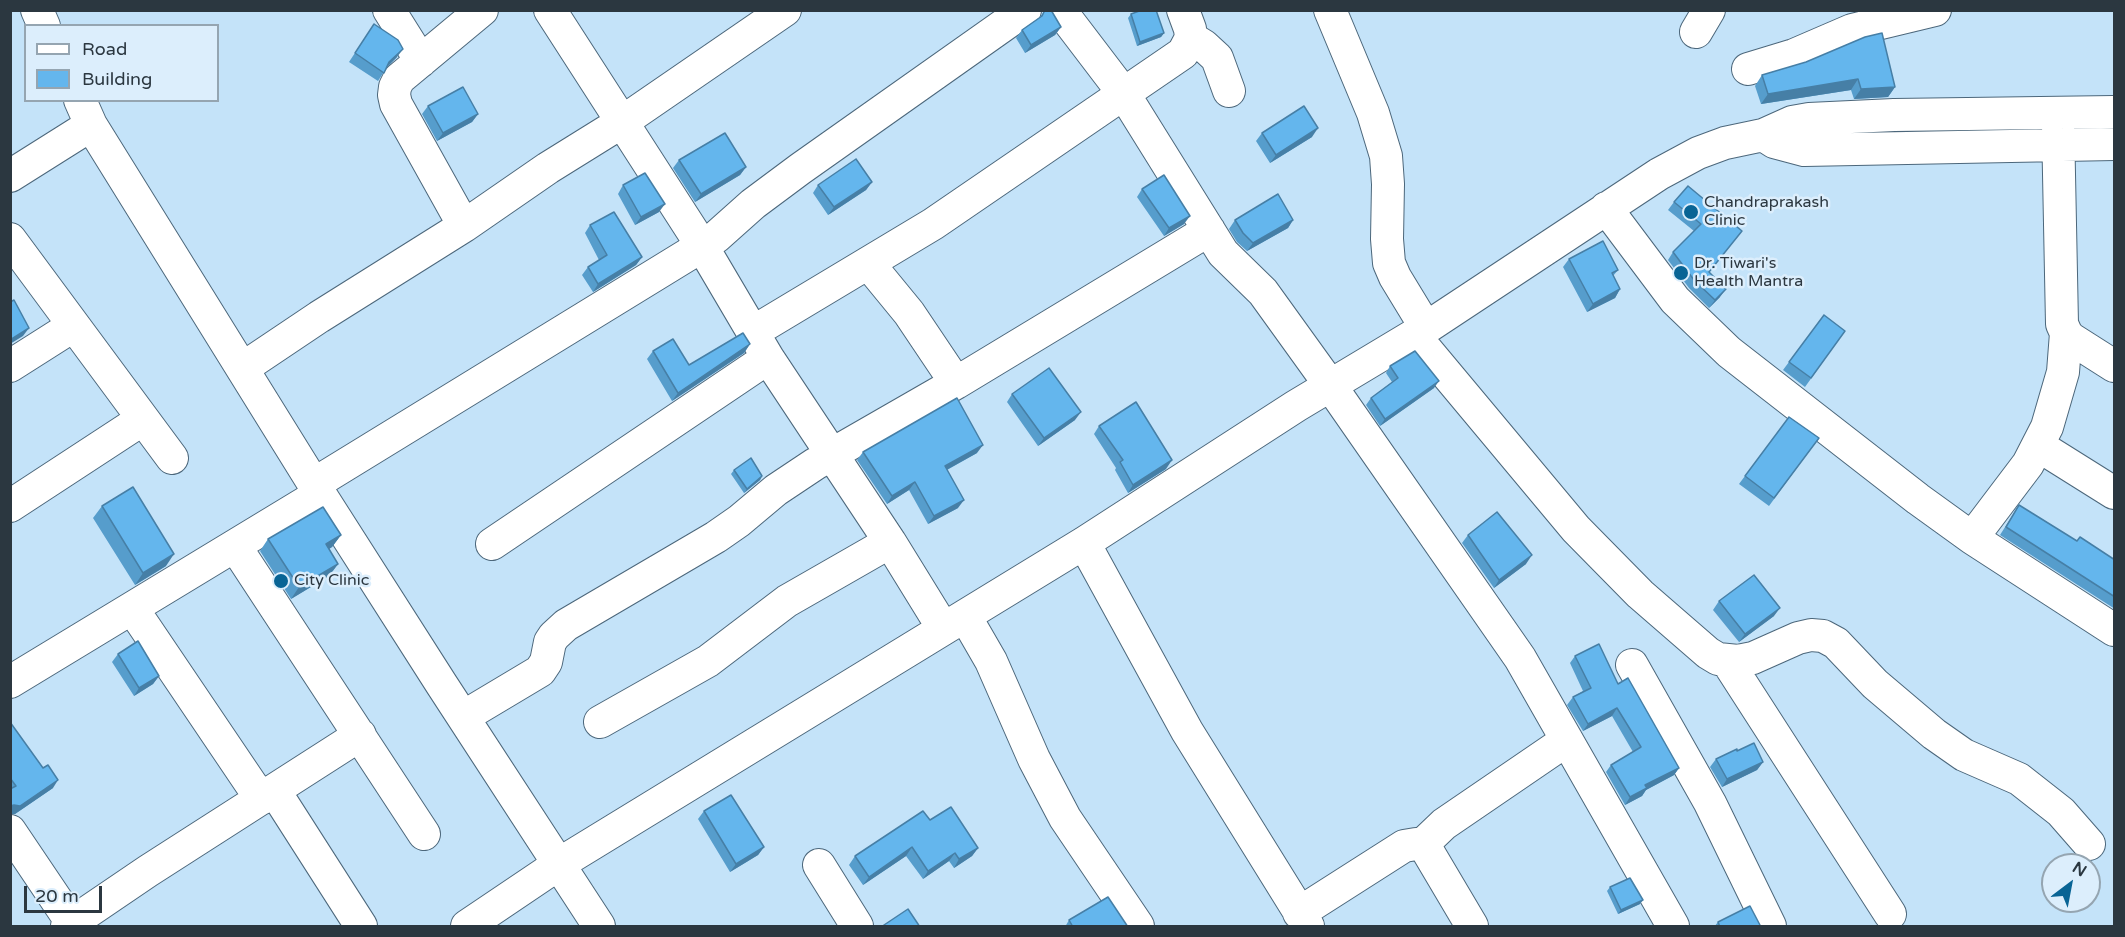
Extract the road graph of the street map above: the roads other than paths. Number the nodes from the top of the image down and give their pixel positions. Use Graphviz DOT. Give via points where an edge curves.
graph roads {
  1 [pos="37,10"];
  2 [pos="389,10"];
  3 [pos="482,10"];
  4 [pos="550,10"];
  5 [pos="785,10"];
  6 [pos="1024,10"];
  7 [pos="1060,10"];
  8 [pos="1330,10"];
  9 [pos="1837,10"];
  10 [pos="1935,10"];
  11 [pos="43,24"];
  12 [pos="1187,24"];
  13 [pos="1822,42"];
  14 [pos="421,61"];
  15 [pos="1748,69"];
  16 [pos="1229,91"];
  17 [pos="1124,94"];
  18 [pos="2057,112"];
  19 [pos="2115,112"];
  20 [pos="85,113"];
  21 [pos="622,122"];
  22 [pos="1763,135"];
  23 [pos="2115,144"];
  24 [pos="2060,145"];
  25 [pos="10,176"];
  26 [pos="1606,208"];
  27 [pos="464,226"];
  28 [pos="1209,230"];
  29 [pos="10,239"];
  30 [pos="702,246"];
  31 [pos="868,263"];
  32 [pos="73,326"];
  33 [pos="1420,332"];
  34 [pos="2066,333"];
  35 [pos="761,345"];
  36 [pos="10,366"];
  37 [pos="2115,366"];
  38 [pos="243,368"];
  39 [pos="956,383"];
  40 [pos="1330,385"];
  41 [pos="143,419"];
  42 [pos="2039,446"];
  43 [pos="832,454"];
  44 [pos="172,458"];
  45 [pos="317,489"];
  46 [pos="2115,494"];
  47 [pos="10,506"];
  48 [pos="1972,538"];
  49 [pos="890,542"];
  50 [pos="1084,543"];
  51 [pos="492,544"];
  52 [pos="235,546"];
  53 [pos="132,608"];
  54 [pos="954,622"];
  55 [pos="2115,630"];
  56 [pos="1727,661"];
  57 [pos="1632,665"];
  58 [pos="10,681"];
  59 [pos="463,717"];
  60 [pos="600,722"];
  61 [pos="360,735"];
  62 [pos="1568,740"];
  63 [pos="268,794"];
  64 [pos="10,831"];
  65 [pos="424,834"];
  66 [pos="2089,843"];
  67 [pos="1422,845"];
  68 [pos="559,864"];
  69 [pos="819,865"];
  70 [pos="1890,914"];
  71 [pos="1303,920"];
  72 [pos="70,925"];
  73 [pos="361,927"];
  74 [pos="467,927"];
  75 [pos="599,927"];
  76 [pos="857,927"];
  77 [pos="1138,927"];
  78 [pos="1472,927"];
  79 [pos="1673,927"];
  80 [pos="1770,927"];
  1 -- 11 [label="street"];
  2 -- 14 [label="street"];
  3 -- 14 [label="street"];
  4 -- 21 [label="street"];
  5 -- 21 [label="street"];
  6 -- 30 [label="street" via="792,174"];
  7 -- 17 [label="street"];
  8 -- 33 [label="street" via="1373,113 1386,156 1389,263"];
  9 -- 13 [label="street"];
  10 -- 13 [label="street" via="1852,30"];
  12 -- 16 [label="street" via="1217,58"];
  12 -- 17 [label="street" via="1183,53"];
  13 -- 15 [label="street"];
  14 -- 27 [label="street" via="399,79 394,95 396,104"];
  17 -- 28 [label="street"];
  17 -- 31 [label="street" via="933,224"];
  18 -- 19 [label="street"];
  18 -- 22 [label="street" via="1809,119 1779,126"];
  18 -- 24 [label="street"];
  20 -- 25 [label="street"];
  20 -- 38 [label="street"];
  21 -- 27 [label="street"];
  21 -- 30 [label="street"];
  22 -- 24 [label="street" via="1804,150"];
  22 -- 26 [label="street" via="1725,142 1698,153"];
  23 -- 24 [label="street"];
  24 -- 34 [label="street" via="2061,314"];
  26 -- 33 [label="street"];
  26 -- 48 [label="street" via="1675,300 1729,352"];
  27 -- 38 [label="street"];
  28 -- 39 [label="street"];
  28 -- 40 [label="street" via="1233,264 1263,292"];
  29 -- 32 [label="street"];
  30 -- 35 [label="street"];
  30 -- 45 [label="street"];
  31 -- 35 [label="street"];
  31 -- 39 [label="street" via="909,313"];
  32 -- 36 [label="street"];
  32 -- 41 [label="street"];
  33 -- 40 [label="street"];
  33 -- 56 [label="street" via="1576,529 1640,594 1701,647"];
  34 -- 37 [label="street"];
  34 -- 42 [label="street" via="2063,372"];
  35 -- 43 [label="street"];
  35 -- 51 [label="street"];
  38 -- 45 [label="street"];
  39 -- 43 [label="street"];
  40 -- 50 [label="street"];
  40 -- 62 [label="street" via="1504,635"];
  41 -- 44 [label="street"];
  41 -- 47 [label="street"];
  42 -- 46 [label="street"];
  42 -- 48 [label="street"];
  43 -- 49 [label="street"];
  43 -- 59 [label="street" via="799,474 724,532 566,625 550,642 540,670"];
  45 -- 52 [label="street"];
  45 -- 59 [label="street"];
  48 -- 55 [label="street"];
  49 -- 54 [label="street"];
  49 -- 60 [label="street" via="778,607 708,661"];
  50 -- 54 [label="street"];
  50 -- 71 [label="street" via="1186,731"];
  52 -- 53 [label="street"];
  52 -- 61 [label="street"];
  53 -- 58 [label="street"];
  53 -- 63 [label="street"];
  54 -- 68 [label="street"];
  54 -- 77 [label="street" via="992,661 1034,759 1060,807"];
  56 -- 66 [label="street" via="1753,658 1798,638 1823,636 1836,643 1875,684 1934,734 1964,755 2019,779 2061,812"];
  56 -- 70 [label="street"];
  57 -- 80 [label="street" via="1710,803"];
  59 -- 68 [label="street"];
  61 -- 63 [label="street"];
  61 -- 65 [label="street"];
  62 -- 67 [label="street" via="1444,824"];
  62 -- 79 [label="street"];
  63 -- 72 [label="street"];
  63 -- 73 [label="street"];
  64 -- 72 [label="street"];
  67 -- 71 [label="street" via="1404,846"];
  67 -- 78 [label="street"];
  68 -- 74 [label="street"];
  68 -- 75 [label="street"];
  69 -- 76 [label="street"];
}
